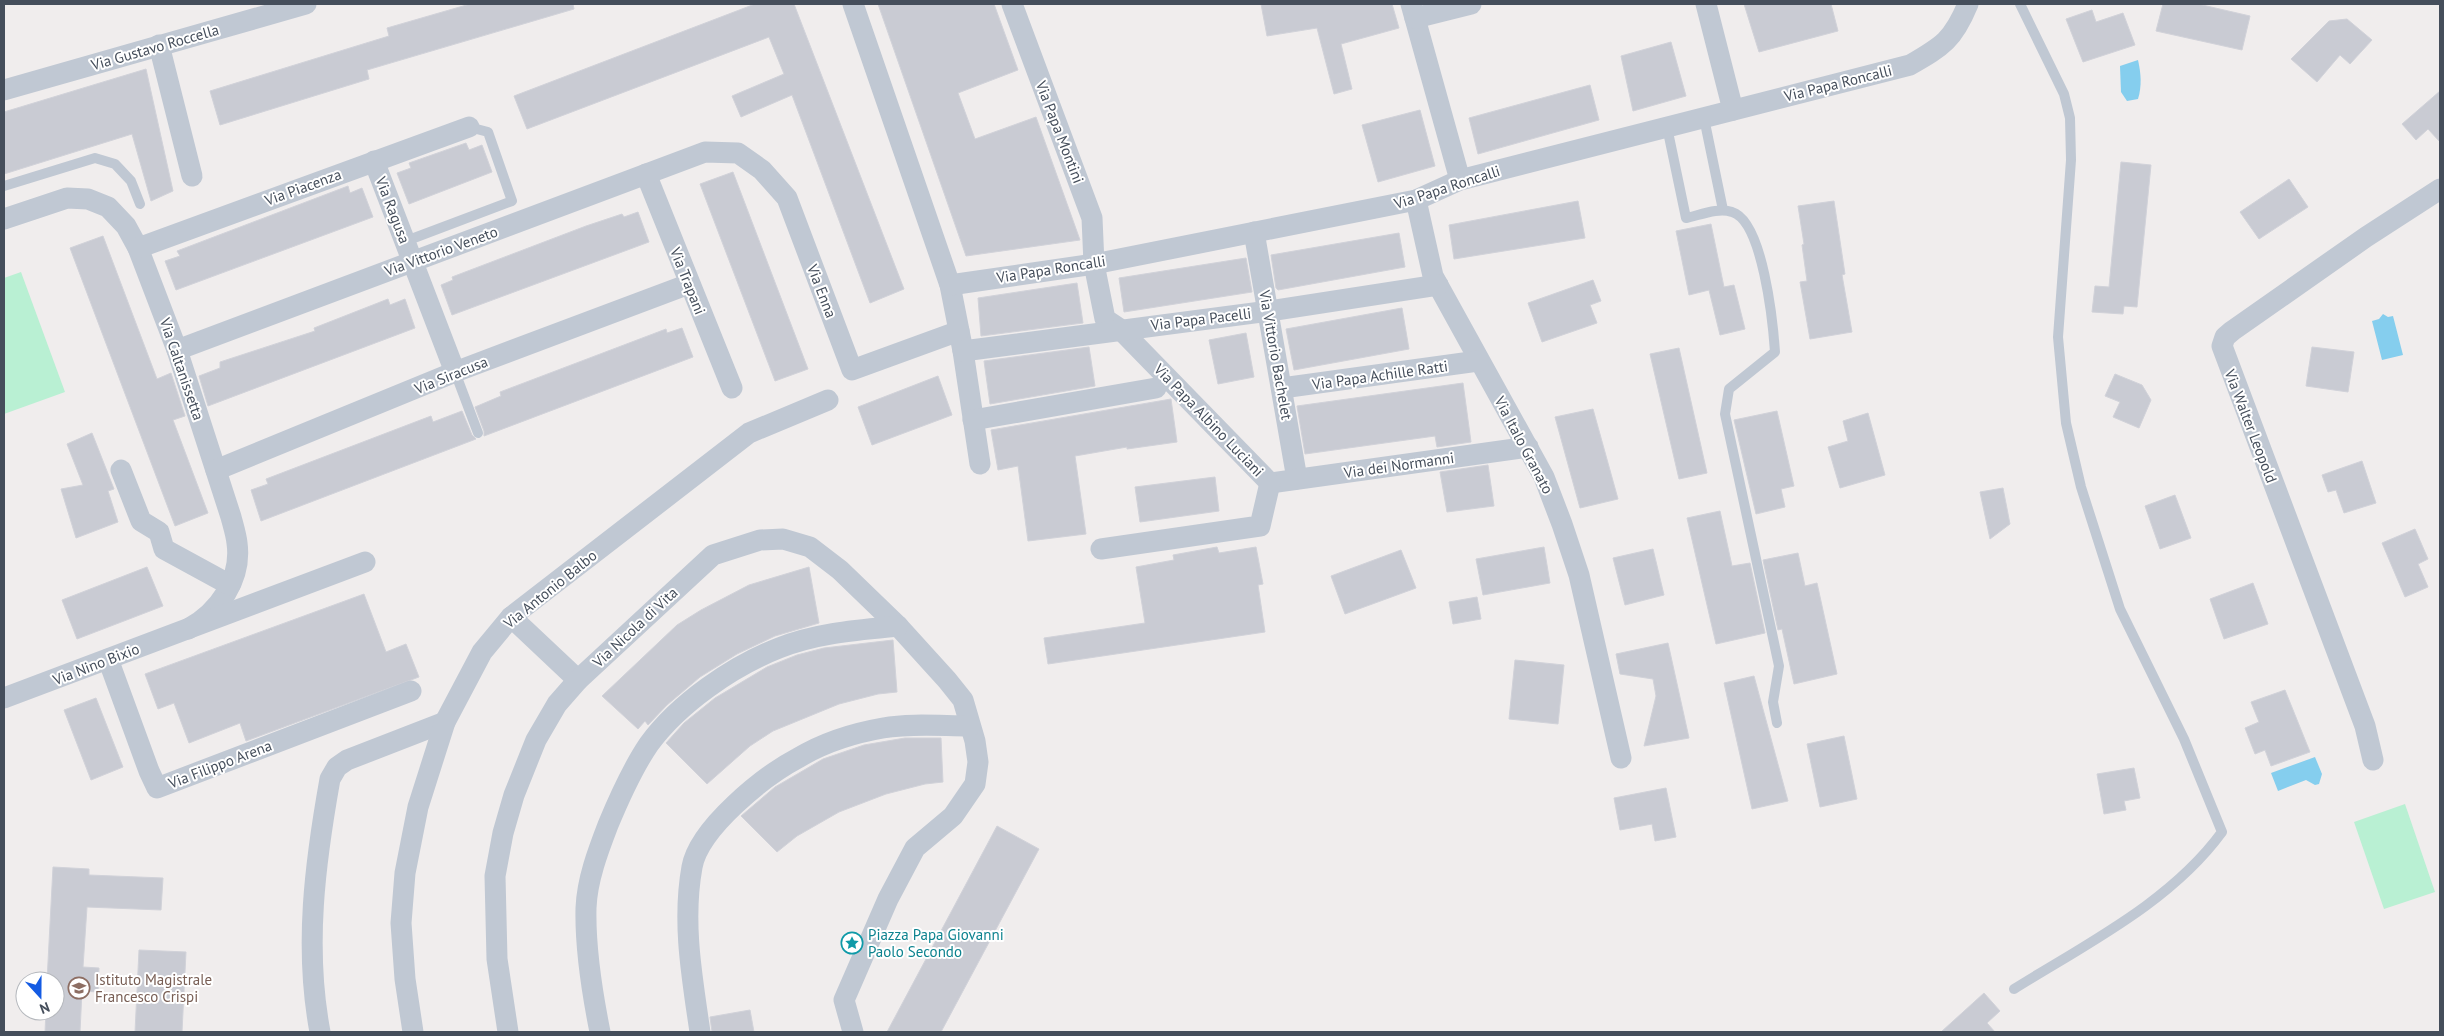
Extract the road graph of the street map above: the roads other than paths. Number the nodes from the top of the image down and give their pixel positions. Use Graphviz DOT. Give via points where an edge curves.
graph roads {
  1 [pos="306,4"];
  2 [pos="853,4"];
  3 [pos="1012,4"];
  4 [pos="1471,4"];
  5 [pos="1706,4"];
  6 [pos="1968,4"];
  7 [pos="2020,4"];
  8 [pos="1413,11"];
  9 [pos="159,45"];
  10 [pos="4,90"];
  11 [pos="1733,110"];
  12 [pos="1704,118"];
  13 [pos="469,126"];
  14 [pos="1667,127"];
  15 [pos="705,152"];
  16 [pos="374,161"];
  17 [pos="646,174"];
  18 [pos="192,176"];
  19 [pos="1460,180"];
  20 [pos="4,186"];
  21 [pos="2440,188"];
  22 [pos="1416,200"];
  23 [pos="140,204"];
  24 [pos="1723,210"];
  25 [pos="4,219"];
  26 [pos="1254,232"];
  27 [pos="138,248"];
  28 [pos="409,251"];
  29 [pos="1094,264"];
  30 [pos="689,284"];
  31 [pos="950,285"];
  32 [pos="1438,285"];
  33 [pos="1269,311"];
  34 [pos="1120,329"];
  35 [pos="961,341"];
  36 [pos="177,350"];
  37 [pos="1478,361"];
  38 [pos="456,372"];
  39 [pos="732,388"];
  40 [pos="1156,388"];
  41 [pos="1282,388"];
  42 [pos="828,400"];
  43 [pos="973,420"];
  44 [pos="478,433"];
  45 [pos="1528,447"];
  46 [pos="980,464"];
  47 [pos="121,470"];
  48 [pos="216,470"];
  49 [pos="1297,479"];
  50 [pos="1270,483"];
  51 [pos="1101,549"];
  52 [pos="366,562"];
  53 [pos="230,585"];
  54 [pos="512,617"];
  55 [pos="898,626"];
  56 [pos="188,629"];
  57 [pos="108,659"];
  58 [pos="578,680"];
  59 [pos="411,691"];
  60 [pos="4,698"];
  61 [pos="445,722"];
  62 [pos="1777,723"];
  63 [pos="970,726"];
  64 [pos="1621,758"];
  65 [pos="2373,760"];
  66 [pos="2014,990"];
  67 [pos="320,1032"];
  68 [pos="413,1032"];
  69 [pos="508,1032"];
  70 [pos="600,1032"];
  71 [pos="700,1032"];
  72 [pos="854,1032"];
  1 -- 9 [label="street, Via Gustavo Roccella"];
  2 -- 31 [label="street"];
  3 -- 29 [label="street, Via Papa Montini" via="1092,218"];
  4 -- 8 [label="street"];
  5 -- 11 [label="street"];
  6 -- 11 [label="street, Via Papa Roncalli" via="1958,28 1940,48 1910,65"];
  7 -- 66 [label="lane" via="2064,94 2070,118 2071,160 2058,337 2066,423 2079,478 2120,609 2184,740 2222,832 2207,853 2152,902"];
  8 -- 19 [label="street"];
  9 -- 10 [label="street, Via Gustavo Roccella"];
  9 -- 18 [label="street"];
  11 -- 12 [label="street, Via Papa Roncalli"];
  12 -- 14 [label="street, Via Papa Roncalli"];
  12 -- 24 [label="lane"];
  13 -- 16 [label="street, Via Piacenza"];
  13 -- 28 [label="lane" via="488,132 512,201"];
  14 -- 19 [label="street, Via Papa Roncalli"];
  14 -- 24 [label="lane" via="1686,218"];
  15 -- 17 [label="street, Via Vittorio Veneto"];
  15 -- 35 [label="street, Via Enna" via="738,153 762,170 787,198 852,370"];
  16 -- 27 [label="street, Via Piacenza"];
  16 -- 28 [label="street, Via Ragusa"];
  17 -- 28 [label="street, Via Vittorio Veneto"];
  17 -- 30 [label="street, Via Trapani"];
  19 -- 22 [label="street, Via Papa Roncalli"];
  20 -- 23 [label="lane" via="95,158 115,164 132,181"];
  21 -- 65 [label="street, Via Walter Leopold" via="2240,325 2225,337 2222,346 2365,726"];
  22 -- 26 [label="street, Via Papa Roncalli"];
  22 -- 32 [label="street, Via Italo Granato" via="1433,276"];
  24 -- 62 [label="lane" via="1734,212 1749,227 1760,256 1772,316 1775,352 1729,388 1725,414 1779,666 1773,702"];
  25 -- 27 [label="street, Via Caltanissetta" via="67,198 88,199 108,208 126,226"];
  26 -- 29 [label="street, Via Papa Roncalli"];
  26 -- 33 [label="street, Via Vittorio Bachelet"];
  27 -- 36 [label="street, Via Caltanissetta"];
  28 -- 36 [label="street, Via Vittorio Veneto"];
  28 -- 38 [label="street, Via Ragusa"];
  29 -- 31 [label="street, Via Papa Roncalli"];
  29 -- 34 [label="street, Via Papa Albino Luciani" via="1105,319"];
  30 -- 38 [label="street, Via Siracusa"];
  30 -- 39 [label="street, Via Trapani"];
  31 -- 35 [label="street"];
  32 -- 33 [label="street, Via Papa Pacelli"];
  32 -- 37 [label="street, Via Italo Granato"];
  33 -- 34 [label="street, Via Papa Pacelli"];
  33 -- 41 [label="street, Via Vittorio Bachelet"];
  34 -- 35 [label="street, Via Papa Pacelli"];
  34 -- 50 [label="street, Via Papa Albino Luciani"];
  35 -- 43 [label="street"];
  36 -- 48 [label="street, Via Caltanissetta"];
  37 -- 41 [label="street, Via Papa Achille Ratti"];
  37 -- 45 [label="street, Via Italo Granato"];
  38 -- 44 [label="lane"];
  38 -- 48 [label="street, Via Siracusa"];
  40 -- 43 [label="street"];
  41 -- 49 [label="street, Via Vittorio Bachelet"];
  42 -- 54 [label="street, Via Antonio Balbo" via="749,433"];
  43 -- 46 [label="street"];
  45 -- 49 [label="street, Via dei Normanni"];
  45 -- 64 [label="street, Via Italo Granato" via="1544,477 1580,575"];
  47 -- 53 [label="street" via="141,521 159,532 164,549"];
  48 -- 53 [label="street, Via Caltanissetta" via="238,544 236,570"];
  49 -- 50 [label="street, Via dei Normanni"];
  50 -- 51 [label="street, Via Papa Albino Luciani" via="1260,526"];
  52 -- 56 [label="street"];
  53 -- 56 [label="street, Via Caltanissetta" via="212,612"];
  54 -- 58 [label="street"];
  54 -- 61 [label="street, Via Antonio Balbo" via="482,652"];
  55 -- 58 [label="street, Via Nicola di Vita" via="840,570 810,547 784,539 760,540 713,555"];
  55 -- 63 [label="street, Via Nicola di Vita" via="962,700"];
  55 -- 70 [label="street" via="837,633 777,648 712,684 650,743 620,796 600,846 586,906 586,945"];
  56 -- 57 [label="street, Via Nino Bixio"];
  57 -- 59 [label="street, Via Filippo Arena" via="157,788"];
  57 -- 60 [label="street, Via Nino Bixio"];
  58 -- 69 [label="street, Via Nicola di Vita" via="558,704 536,740 503,833 495,876 495,921"];
  61 -- 67 [label="street" via="347,760 330,778 314,877 311,948"];
  61 -- 68 [label="street, Via Antonio Balbo" via="418,807 405,873 401,923"];
  63 -- 71 [label="street" via="884,728 839,739 797,758 723,816 702,841 692,865 688,948"];
  63 -- 72 [label="street" via="978,762 975,784 953,816 915,848 888,899 844,1000"];
}
